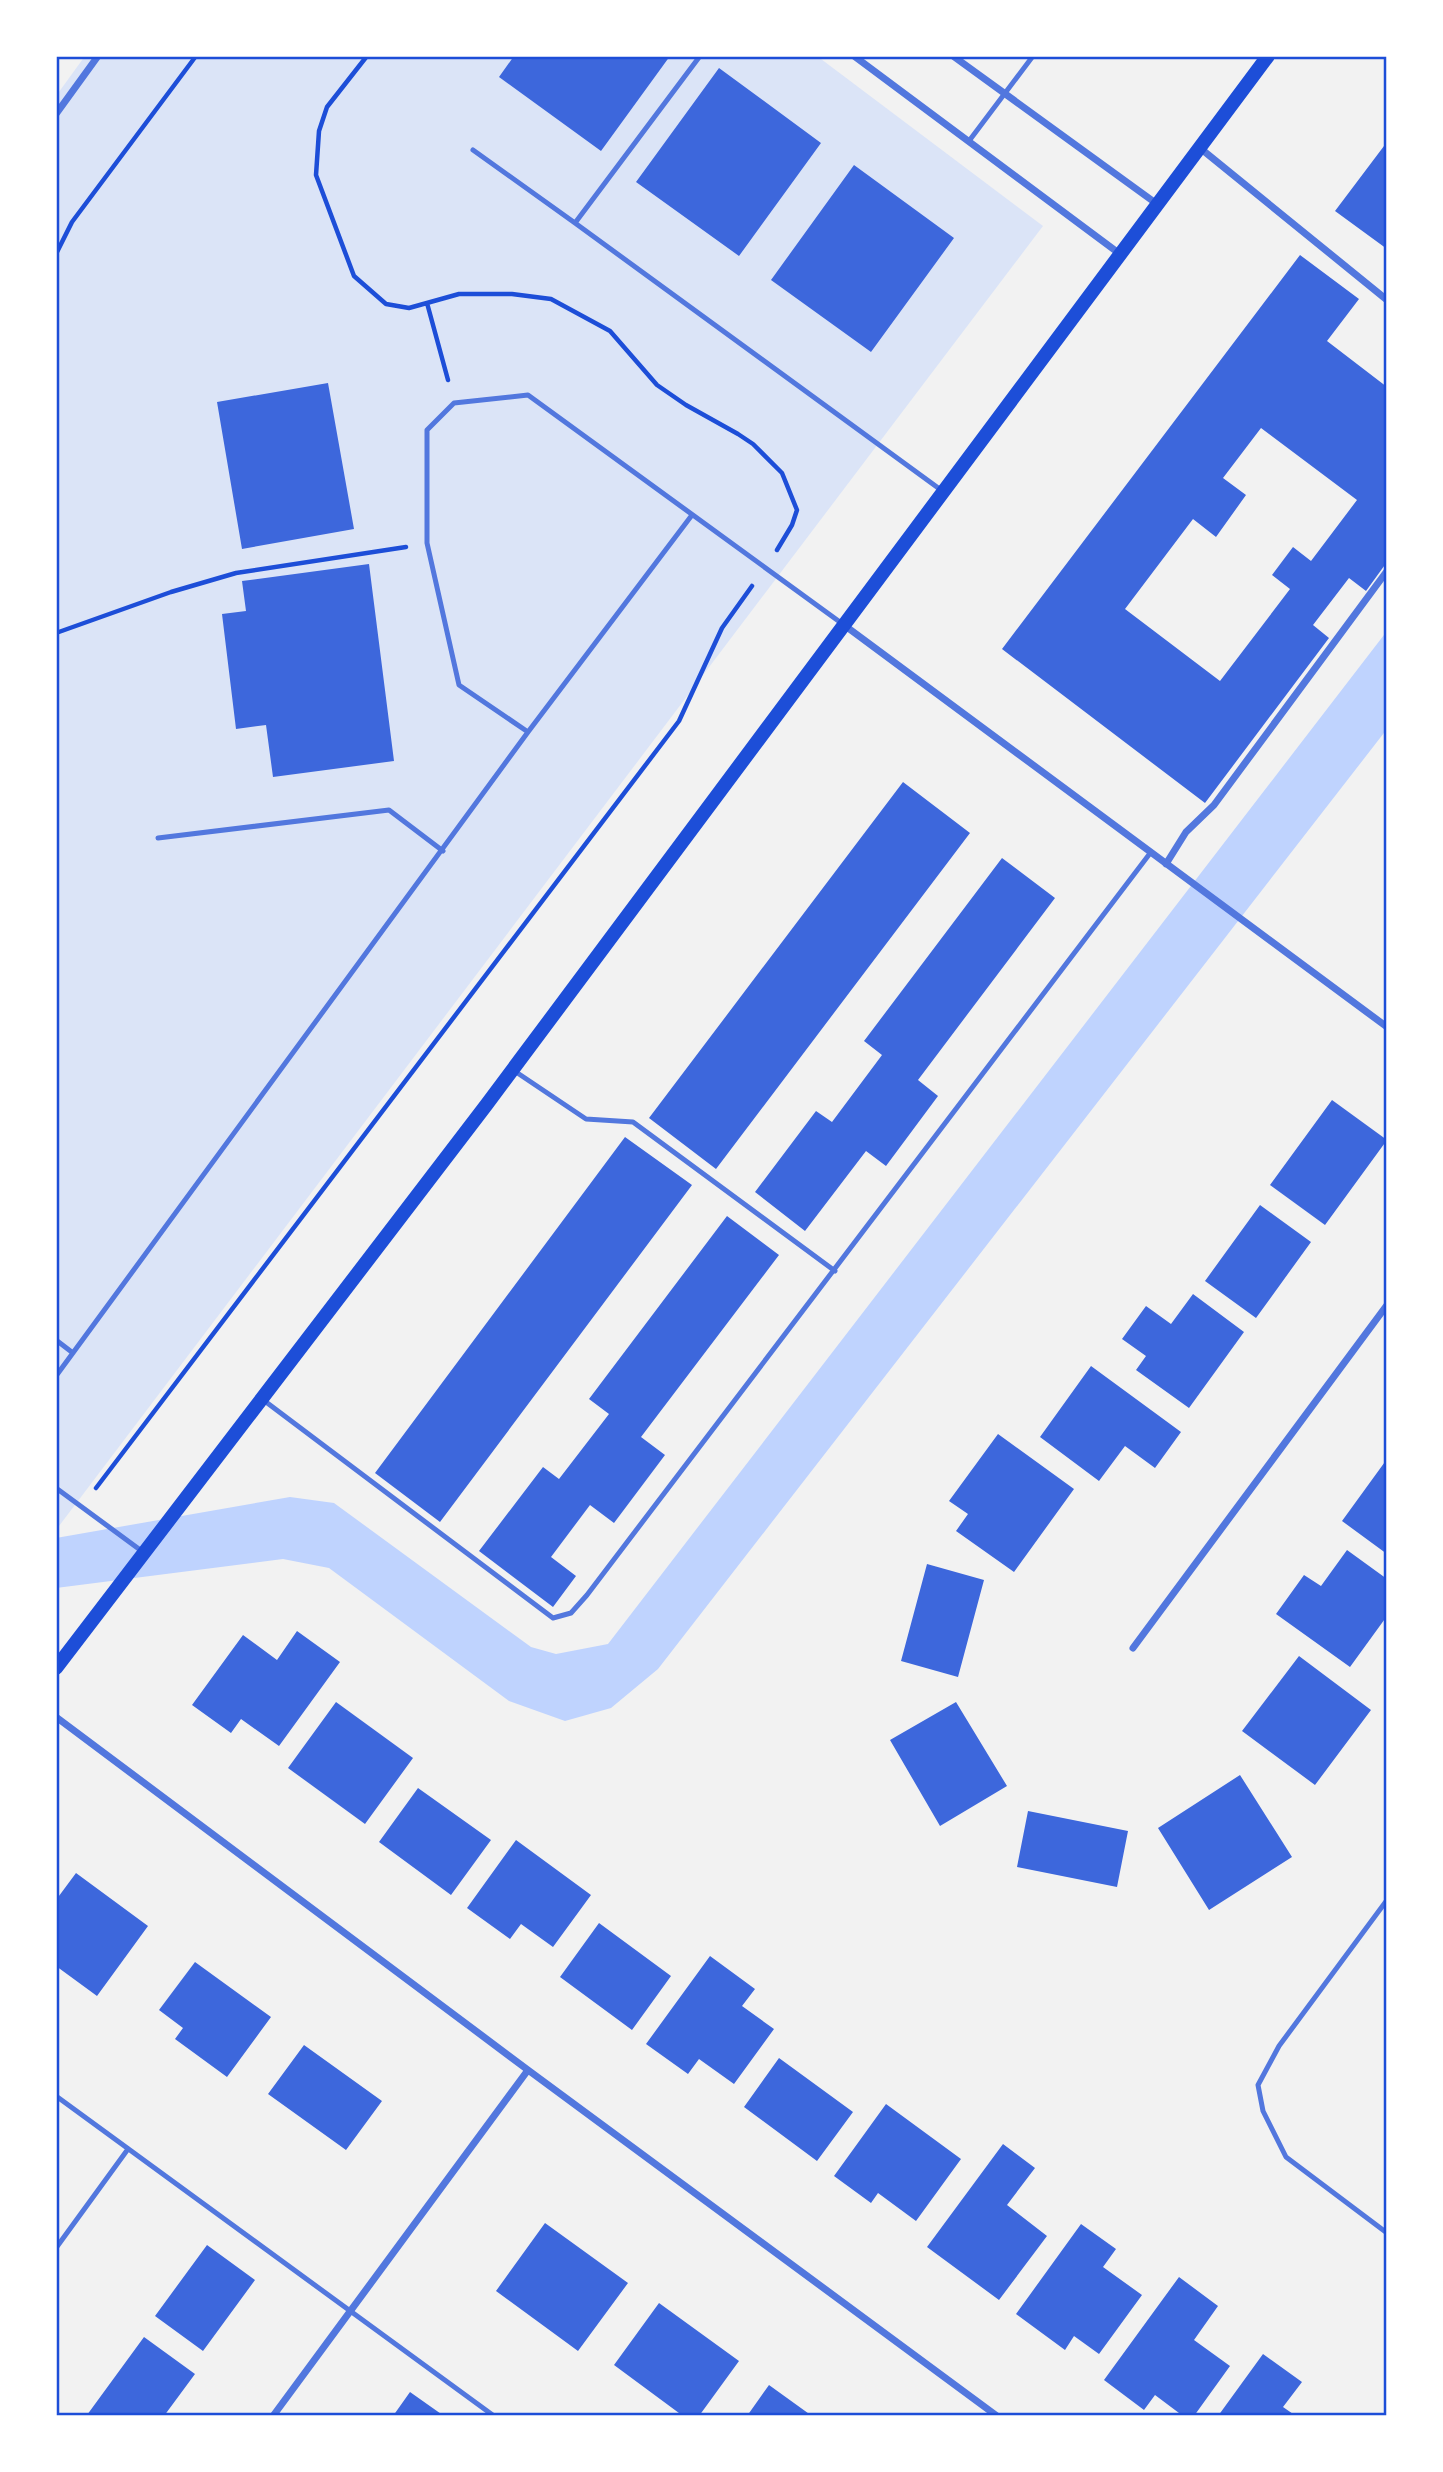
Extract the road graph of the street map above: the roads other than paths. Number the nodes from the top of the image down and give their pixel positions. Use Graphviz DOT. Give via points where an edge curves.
graph roads {
  1 [pos="98,56"];
  2 [pos="700,56"];
  3 [pos="855,56"];
  4 [pos="953,56"];
  5 [pos="1033,56"];
  6 [pos="1268,56"];
  7 [pos="1005,94"];
  8 [pos="56,114"];
  9 [pos="969,141"];
  10 [pos="1200,148"];
  11 [pos="473,150"];
  12 [pos="1157,204"];
  13 [pos="575,223"];
  14 [pos="1120,254"];
  15 [pos="1387,300"];
  16 [pos="943,492"];
  17 [pos="692,515"];
  18 [pos="1387,571"];
  19 [pos="844,625"];
  20 [pos="528,732"];
  21 [pos="158,838"];
  22 [pos="443,851"];
  23 [pos="1151,852"];
  24 [pos="1166,864"];
  25 [pos="1387,1027"];
  26 [pos="513,1070"];
  27 [pos="835,1271"];
  28 [pos="1387,1305"];
  29 [pos="56,1340"];
  30 [pos="73,1353"];
  31 [pos="56,1376"];
  32 [pos="262,1399"];
  33 [pos="56,1488"];
  34 [pos="143,1552"];
  35 [pos="1133,1648"];
  36 [pos="56,1668"];
  37 [pos="56,1717"];
  38 [pos="1387,1900"];
  39 [pos="528,2070"];
  40 [pos="56,2096"];
  41 [pos="128,2149"];
  42 [pos="1387,2233"];
  43 [pos="56,2248"];
  44 [pos="350,2311"];
  45 [pos="994,2415"];
  46 [pos="273,2416"];
  47 [pos="494,2416"];
  1 -- 8 [label="street"];
  2 -- 13 [label="lane"];
  3 -- 9 [label="street"];
  4 -- 7 [label="street"];
  5 -- 7 [label="lane"];
  6 -- 10 [label="main road"];
  7 -- 9 [label="lane"];
  7 -- 12 [label="street"];
  9 -- 14 [label="street"];
  10 -- 12 [label="main road"];
  10 -- 15 [label="street"];
  11 -- 13 [label="lane"];
  12 -- 14 [label="main road"];
  13 -- 16 [label="lane"];
  14 -- 16 [label="main road"];
  16 -- 19 [label="main road"];
  17 -- 19 [label="lane"];
  17 -- 20 [label="lane"];
  17 -- 20 [label="lane" via="528,395 454,402 427,430 427,543 459,685"];
  18 -- 24 [label="street"];
  19 -- 23 [label="street"];
  19 -- 26 [label="main road"];
  20 -- 22 [label="lane"];
  21 -- 22 [label="lane" via="389,810"];
  22 -- 30 [label="lane"];
  23 -- 24 [label="street"];
  23 -- 27 [label="lane"];
  24 -- 25 [label="street"];
  26 -- 27 [label="lane" via="586,1119 633,1122"];
  26 -- 32 [label="main road"];
  27 -- 32 [label="lane" via="587,1595 571,1613 553,1618"];
  28 -- 35 [label="street"];
  29 -- 30 [label="lane"];
  30 -- 31 [label="lane"];
  32 -- 34 [label="main road"];
  33 -- 34 [label="lane"];
  34 -- 36 [label="main road"];
  37 -- 39 [label="street"];
  38 -- 42 [label="lane" via="1279,2046 1258,2085 1263,2111 1286,2157"];
  39 -- 44 [label="street"];
  39 -- 45 [label="street"];
  40 -- 41 [label="lane"];
  41 -- 43 [label="lane"];
  41 -- 44 [label="lane"];
  44 -- 46 [label="street"];
  44 -- 47 [label="lane"];
}
